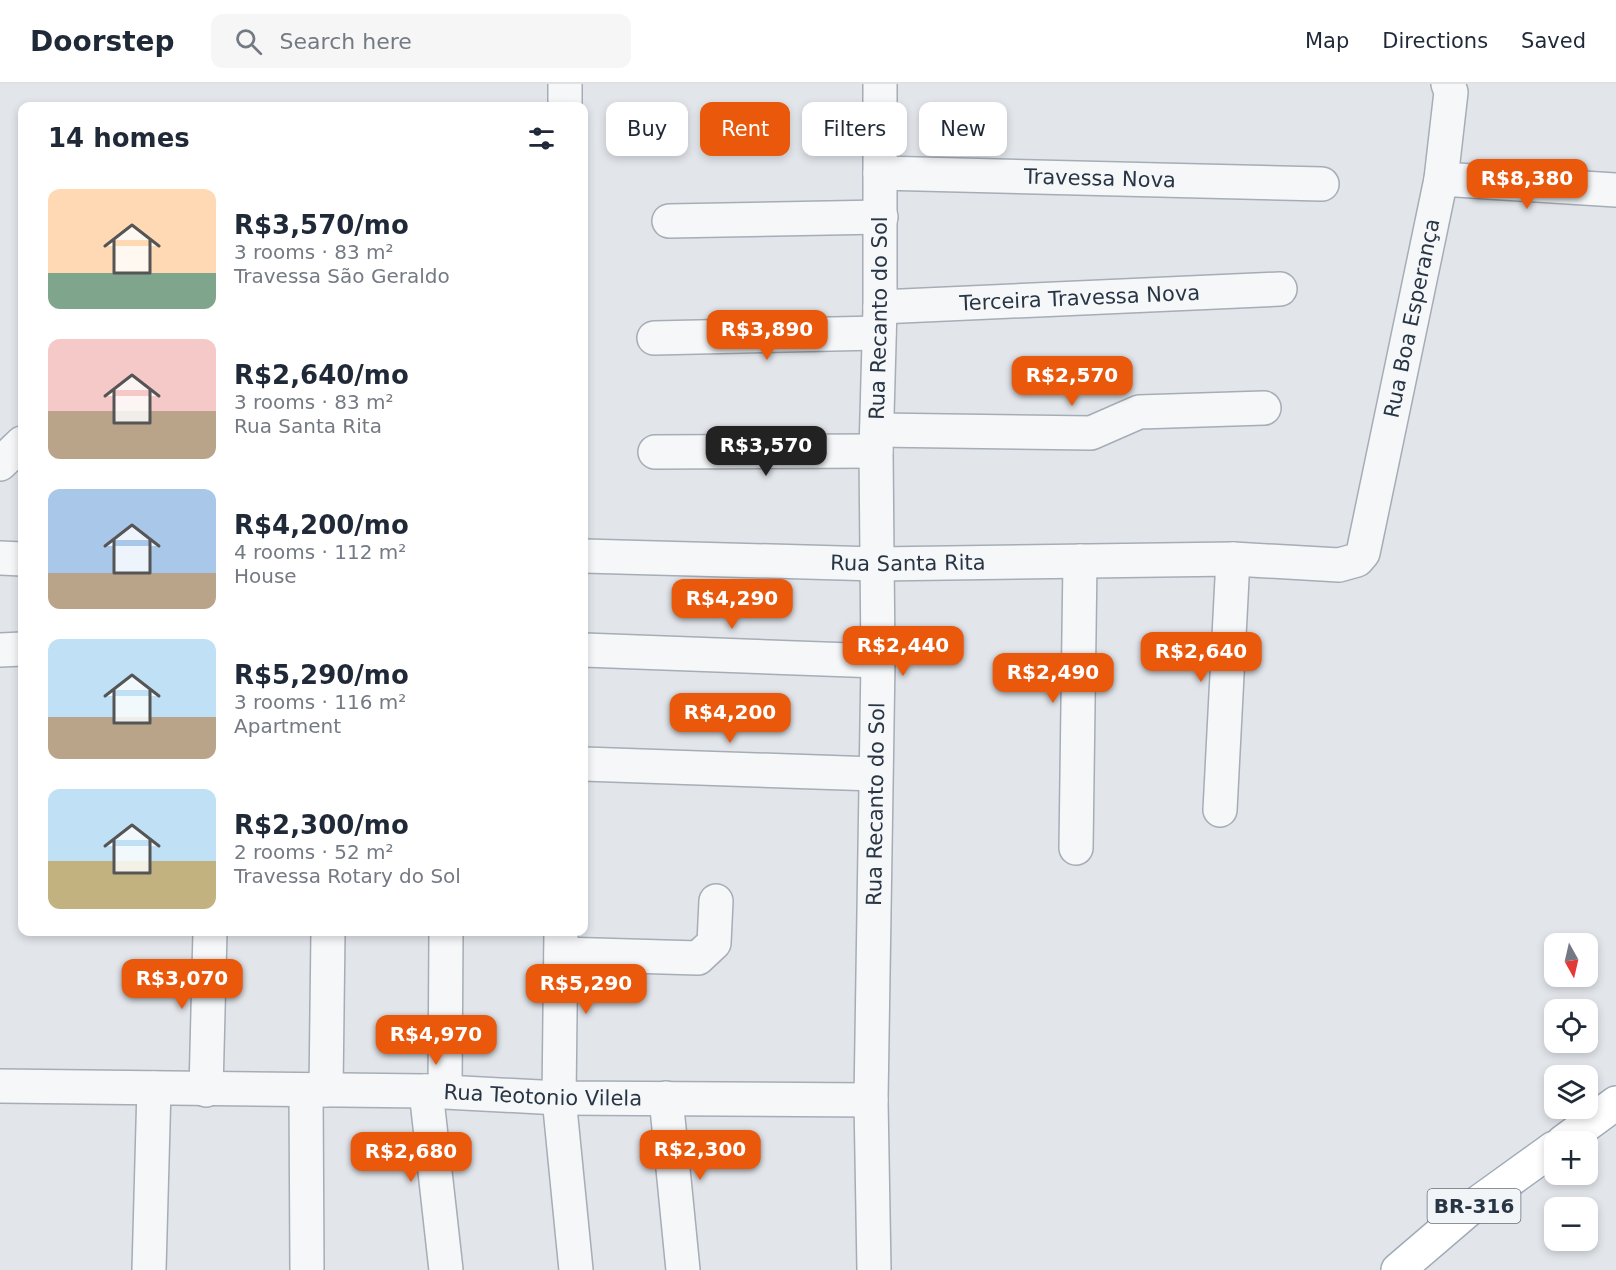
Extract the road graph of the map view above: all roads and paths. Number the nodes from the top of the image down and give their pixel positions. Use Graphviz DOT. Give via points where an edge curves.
graph roads {
  1 [pos="565,84"];
  2 [pos="880,84"];
  3 [pos="1448,84"];
  4 [pos="565,102"];
  5 [pos="880,173"];
  6 [pos="1441,179"];
  7 [pos="1322,184"];
  8 [pos="1616,190"];
  9 [pos="880,216"];
  10 [pos="669,221"];
  11 [pos="1280,289"];
  12 [pos="880,320"];
  13 [pos="654,338"];
  14 [pos="1264,408"];
  15 [pos="877,440"];
  16 [pos="18,447"];
  17 [pos="655,452"];
  18 [pos="0,464"];
  19 [pos="1363,553"];
  20 [pos="588,556"];
  21 [pos="0,558"];
  22 [pos="18,559"];
  23 [pos="1233,559"];
  24 [pos="1080,561"];
  25 [pos="877,564"];
  26 [pos="18,649"];
  27 [pos="0,650"];
  28 [pos="588,650"];
  29 [pos="878,661"];
  30 [pos="588,764"];
  31 [pos="875,774"];
  32 [pos="1220,810"];
  33 [pos="1076,848"];
  34 [pos="716,901"];
  35 [pos="210,936"];
  36 [pos="328,936"];
  37 [pos="446,936"];
  38 [pos="561,943"];
  39 [pos="0,1086"];
  40 [pos="154,1088"];
  41 [pos="206,1090"];
  42 [pos="316,1090"];
  43 [pos="436,1091"];
  44 [pos="559,1098"];
  45 [pos="666,1098"];
  46 [pos="871,1100"];
  47 [pos="1616,1103"];
  48 [pos="1578,1131"];
  49 [pos="1544,1155"];
  50 [pos="149,1270"];
  51 [pos="307,1270"];
  52 [pos="446,1270"];
  53 [pos="576,1270"];
  54 [pos="683,1270"];
  55 [pos="874,1270"];
  56 [pos="1398,1270"];
  1 -- 4 [label="street"];
  2 -- 5 [label="street, Rua Recanto do Sol"];
  3 -- 6 [label="street, Rua Boa Esperança" via="1451,92"];
  5 -- 7 [label="street, Travessa Nova"];
  5 -- 9 [label="street, Rua Recanto do Sol"];
  6 -- 8 [label="street"];
  6 -- 19 [label="street, Rua Boa Esperança"];
  9 -- 10 [label="street"];
  9 -- 12 [label="street, Rua Recanto do Sol"];
  11 -- 12 [label="street, Terceira Travessa Nova"];
  12 -- 13 [label="street, Terceira Travessa Nova"];
  12 -- 15 [label="street, Rua Recanto do Sol"];
  14 -- 15 [label="street" via="1139,412 1091,433"];
  15 -- 17 [label="street"];
  15 -- 25 [label="street, Rua Recanto do Sol"];
  16 -- 18 [label="street"];
  19 -- 23 [label="street, Rua Santa Rita" via="1357,560 1339,565"];
  20 -- 25 [label="street, Rua Santa Rita"];
  21 -- 22 [label="street"];
  23 -- 24 [label="street, Rua Santa Rita"];
  23 -- 32 [label="street"];
  24 -- 25 [label="street, Rua Santa Rita"];
  24 -- 33 [label="street"];
  25 -- 29 [label="street, Rua Recanto do Sol"];
  26 -- 27 [label="street"];
  28 -- 29 [label="street"];
  29 -- 31 [label="street, Rua Recanto do Sol"];
  30 -- 31 [label="street"];
  31 -- 46 [label="street, Rua Recanto do Sol"];
  34 -- 38 [label="street" via="714,943 698,958"];
  35 -- 41 [label="street"];
  36 -- 42 [label="street"];
  37 -- 43 [label="street"];
  38 -- 44 [label="street"];
  39 -- 40 [label="street, Rua Teotonio Vilela"];
  40 -- 41 [label="street, Rua Teotonio Vilela"];
  40 -- 50 [label="street"];
  41 -- 42 [label="street, Rua Teotonio Vilela"];
  42 -- 43 [label="street, Rua Teotonio Vilela"];
  42 -- 51 [label="street"];
  43 -- 44 [label="street, Rua Teotonio Vilela"];
  43 -- 52 [label="street"];
  44 -- 45 [label="street, Rua Teotonio Vilela"];
  44 -- 53 [label="street"];
  45 -- 46 [label="street, Rua Teotonio Vilela"];
  45 -- 54 [label="street"];
  46 -- 55 [label="street, Rua Recanto do Sol"];
  47 -- 48 [label="main road"];
  49 -- 56 [label="main road, BR-316" via="1468,1210"];
}
